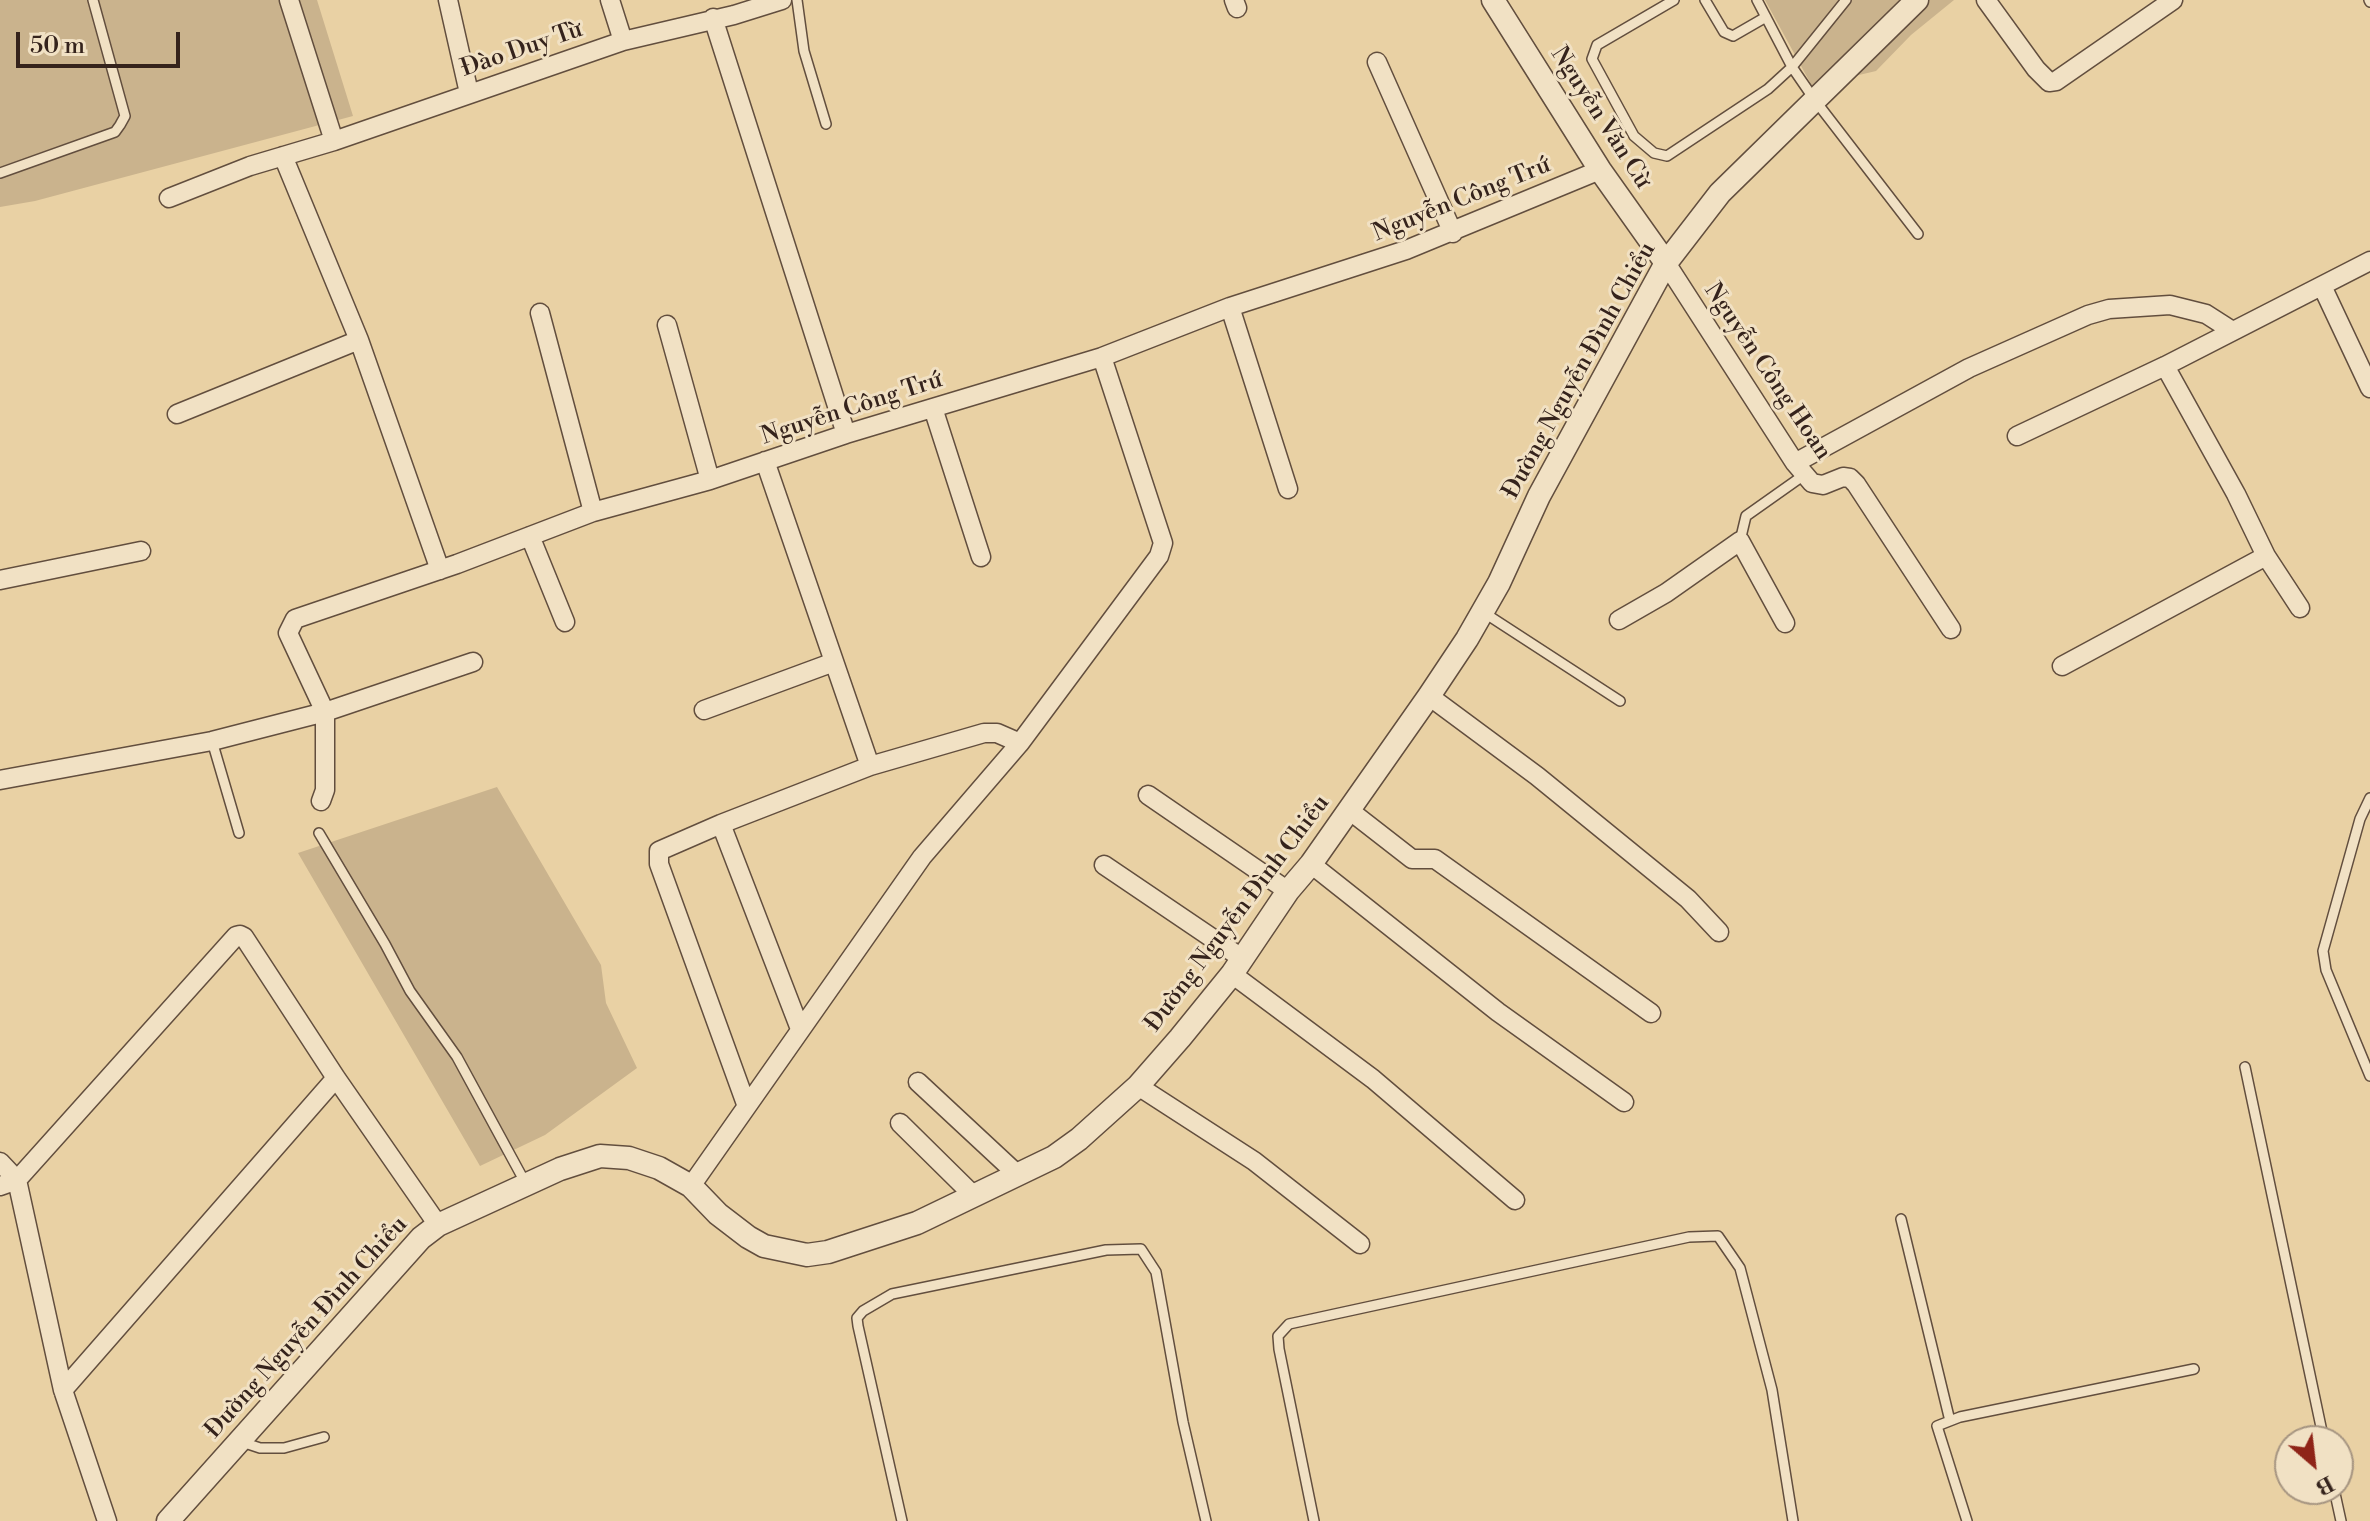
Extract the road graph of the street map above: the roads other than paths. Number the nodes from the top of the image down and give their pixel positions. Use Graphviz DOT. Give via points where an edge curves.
graph roads {
  1 [pos="93,0"];
  2 [pos="289,0"];
  3 [pos="448,0"];
  4 [pos="610,0"];
  5 [pos="782,0"];
  6 [pos="797,0"];
  7 [pos="1493,0"];
  8 [pos="1674,0"];
  9 [pos="1705,0"];
  10 [pos="1757,0"];
  11 [pos="1846,0"];
  12 [pos="1917,0"];
  13 [pos="1986,0"];
  14 [pos="2173,0"];
  15 [pos="732,7"];
  16 [pos="1766,17"];
  17 [pos="713,18"];
  18 [pos="623,41"];
  19 [pos="1377,62"];
  20 [pos="1792,67"];
  21 [pos="469,93"];
  22 [pos="1814,99"];
  23 [pos="826,124"];
  24 [pos="334,141"];
  25 [pos="283,156"];
  26 [pos="1600,170"];
  27 [pos="0,173"];
  28 [pos="169,198"];
  29 [pos="1453,233"];
  30 [pos="1918,234"];
  31 [pos="2370,261"];
  32 [pos="1666,263"];
  33 [pos="2322,286"];
  34 [pos="1230,307"];
  35 [pos="540,313"];
  36 [pos="667,325"];
  37 [pos="2231,330"];
  38 [pos="359,340"];
  39 [pos="1102,357"];
  40 [pos="2165,366"];
  41 [pos="2370,388"];
  42 [pos="933,408"];
  43 [pos="177,414"];
  44 [pos="846,434"];
  45 [pos="2017,436"];
  46 [pos="765,461"];
  47 [pos="1800,469"];
  48 [pos="710,480"];
  49 [pos="1288,489"];
  50 [pos="593,512"];
  51 [pos="530,536"];
  52 [pos="1740,541"];
  53 [pos="141,551"];
  54 [pos="2266,556"];
  55 [pos="981,557"];
  56 [pos="440,570"];
  57 [pos="0,580"];
  58 [pos="2300,608"];
  59 [pos="1483,612"];
  60 [pos="1619,620"];
  61 [pos="565,622"];
  62 [pos="1785,623"];
  63 [pos="1951,629"];
  64 [pos="473,662"];
  65 [pos="834,662"];
  66 [pos="2062,666"];
  67 [pos="1429,696"];
  68 [pos="1620,701"];
  69 [pos="704,710"];
  70 [pos="325,712"];
  71 [pos="212,741"];
  72 [pos="1020,743"];
  73 [pos="870,766"];
  74 [pos="0,780"];
  75 [pos="1148,795"];
  76 [pos="2370,798"];
  77 [pos="321,801"];
  78 [pos="1349,810"];
  79 [pos="721,824"];
  80 [pos="239,833"];
  81 [pos="319,833"];
  82 [pos="1311,864"];
  83 [pos="1104,865"];
  84 [pos="1288,891"];
  85 [pos="1719,932"];
  86 [pos="1237,966"];
  87 [pos="1651,1013"];
  88 [pos="800,1029"];
  89 [pos="2245,1067"];
  90 [pos="2370,1076"];
  91 [pos="336,1078"];
  92 [pos="918,1082"];
  93 [pos="1138,1086"];
  94 [pos="1624,1102"];
  95 [pos="746,1104"];
  96 [pos="900,1123"];
  97 [pos="0,1162"];
  98 [pos="1018,1175"];
  99 [pos="8,1183"];
  100 [pos="526,1184"];
  101 [pos="691,1186"];
  102 [pos="973,1195"];
  103 [pos="1515,1200"];
  104 [pos="1901,1219"];
  105 [pos="438,1225"];
  106 [pos="1360,1244"];
  107 [pos="2194,1369"];
  108 [pos="63,1390"];
  109 [pos="1950,1421"];
  110 [pos="2321,1425"];
  111 [pos="324,1437"];
  112 [pos="239,1441"];
  113 [pos="107,1521"];
  114 [pos="168,1521"];
  115 [pos="902,1521"];
  116 [pos="1206,1521"];
  117 [pos="1314,1521"];
  118 [pos="1793,1521"];
  119 [pos="1967,1521"];
  1 -- 27 [label="lane" via="125,116 115,132"];
  2 -- 24 [label="street"];
  3 -- 21 [label="street"];
  4 -- 18 [label="street"];
  5 -- 15 [label="street, Đào Duy Từ"];
  6 -- 23 [label="lane" via="804,51"];
  7 -- 26 [label="street, Nguyễn Văn Cừ"];
  8 -- 20 [label="lane" via="1597,45 1592,59 1634,136 1654,153 1675,152 1760,96"];
  9 -- 16 [label="lane" via="1724,32 1733,36"];
  10 -- 16 [label="lane"];
  11 -- 20 [label="lane"];
  12 -- 22 [label="street, Đường Nguyễn Đình Chiểu"];
  13 -- 14 [label="street" via="2049,82"];
  15 -- 17 [label="street, Đào Duy Từ"];
  16 -- 20 [label="lane"];
  17 -- 18 [label="street, Đào Duy Từ"];
  17 -- 44 [label="street"];
  18 -- 21 [label="street, Đào Duy Từ"];
  19 -- 29 [label="street"];
  20 -- 22 [label="lane"];
  21 -- 24 [label="street, Đào Duy Từ"];
  22 -- 30 [label="lane"];
  22 -- 32 [label="street, Đường Nguyễn Đình Chiểu" via="1720,193"];
  24 -- 25 [label="street, Đào Duy Từ"];
  25 -- 28 [label="street, Đào Duy Từ"];
  25 -- 38 [label="street"];
  26 -- 29 [label="street, Nguyễn Công Trứ"];
  26 -- 32 [label="street, Nguyễn Văn Cừ"];
  29 -- 34 [label="street, Nguyễn Công Trứ"];
  31 -- 33 [label="street"];
  32 -- 47 [label="street, Nguyễn Công Hoan"];
  32 -- 59 [label="street, Đường Nguyễn Đình Chiểu" via="1539,496"];
  33 -- 37 [label="street"];
  33 -- 41 [label="street"];
  34 -- 39 [label="street, Nguyễn Công Trứ"];
  34 -- 49 [label="street"];
  35 -- 50 [label="street"];
  36 -- 48 [label="street"];
  37 -- 40 [label="street"];
  37 -- 47 [label="street" via="2206,314 2170,305 2088,315 1969,368"];
  38 -- 43 [label="street"];
  38 -- 56 [label="street"];
  39 -- 42 [label="street, Nguyễn Công Trứ"];
  39 -- 72 [label="street" via="1163,543 1159,556"];
  40 -- 45 [label="street"];
  40 -- 54 [label="street"];
  42 -- 44 [label="street, Nguyễn Công Trứ"];
  42 -- 55 [label="street"];
  44 -- 46 [label="street, Nguyễn Công Trứ"];
  46 -- 48 [label="street, Nguyễn Công Trứ"];
  46 -- 65 [label="street"];
  47 -- 52 [label="lane" via="1746,516"];
  47 -- 63 [label="street, Nguyễn Công Hoan" via="1812,483 1823,485 1843,477 1856,484"];
  48 -- 50 [label="street, Nguyễn Công Trứ"];
  50 -- 51 [label="street, Nguyễn Công Trứ"];
  51 -- 56 [label="street, Nguyễn Công Trứ"];
  51 -- 61 [label="street"];
  52 -- 60 [label="street"];
  52 -- 62 [label="street"];
  53 -- 57 [label="street"];
  54 -- 58 [label="street"];
  54 -- 66 [label="street"];
  56 -- 70 [label="street, Nguyễn Công Trứ" via="295,619 288,633"];
  59 -- 67 [label="street, Đường Nguyễn Đình Chiểu"];
  59 -- 68 [label="lane"];
  64 -- 70 [label="street"];
  65 -- 69 [label="street"];
  65 -- 73 [label="street"];
  67 -- 78 [label="street, Đường Nguyễn Đình Chiểu"];
  67 -- 85 [label="street" via="1537,776 1688,899"];
  70 -- 71 [label="street"];
  70 -- 77 [label="street, Nguyễn Công Trứ"];
  71 -- 74 [label="street"];
  71 -- 80 [label="lane"];
  72 -- 73 [label="street" via="984,733"];
  72 -- 88 [label="street" via="922,857"];
  73 -- 79 [label="street"];
  75 -- 84 [label="street"];
  76 -- 90 [label="lane" via="2323,951"];
  78 -- 82 [label="street, Đường Nguyễn Đình Chiểu"];
  78 -- 87 [label="street" via="1412,859 1435,859"];
  79 -- 88 [label="street"];
  79 -- 95 [label="street" via="665,847 657,857"];
  81 -- 100 [label="lane" via="410,991 457,1057"];
  82 -- 84 [label="street, Đường Nguyễn Đình Chiểu"];
  82 -- 94 [label="street" via="1498,1012"];
  83 -- 86 [label="street"];
  84 -- 86 [label="street, Đường Nguyễn Đình Chiểu"];
  86 -- 93 [label="street, Đường Nguyễn Đình Chiểu"];
  86 -- 103 [label="street"];
  88 -- 95 [label="street"];
  89 -- 110 [label="lane"];
  91 -- 99 [label="street" via="244,937 236,936"];
  91 -- 105 [label="street"];
  91 -- 108 [label="street"];
  92 -- 98 [label="street"];
  93 -- 98 [label="street, Đường Nguyễn Đình Chiểu" via="1079,1139"];
  93 -- 106 [label="street" via="1254,1161"];
  95 -- 101 [label="street"];
  96 -- 102 [label="street"];
  97 -- 99 [label="street"];
  98 -- 102 [label="street, Đường Nguyễn Đình Chiểu"];
  99 -- 108 [label="street"];
  100 -- 101 [label="street, Đường Nguyễn Đình Chiểu" via="600,1156 629,1158"];
  100 -- 105 [label="street, Đường Nguyễn Đình Chiểu"];
  101 -- 102 [label="street, Đường Nguyễn Đình Chiểu" via="748,1237 807,1255 917,1223"];
  104 -- 109 [label="lane"];
  105 -- 112 [label="street, Đường Nguyễn Đình Chiểu" via="412,1247"];
  107 -- 109 [label="lane"];
  108 -- 113 [label="street"];
  109 -- 119 [label="lane" via="1937,1426"];
  111 -- 112 [label="lane" via="284,1448"];
  112 -- 114 [label="street, Đường Nguyễn Đình Chiểu"];
  115 -- 116 [label="lane" via="858,1326 863,1311 892,1294 1106,1250 1141,1249 1156,1272"];
  117 -- 118 [label="lane" via="1279,1349 1278,1336 1289,1324 1689,1237 1718,1236 1740,1268 1764,1359"];
}
